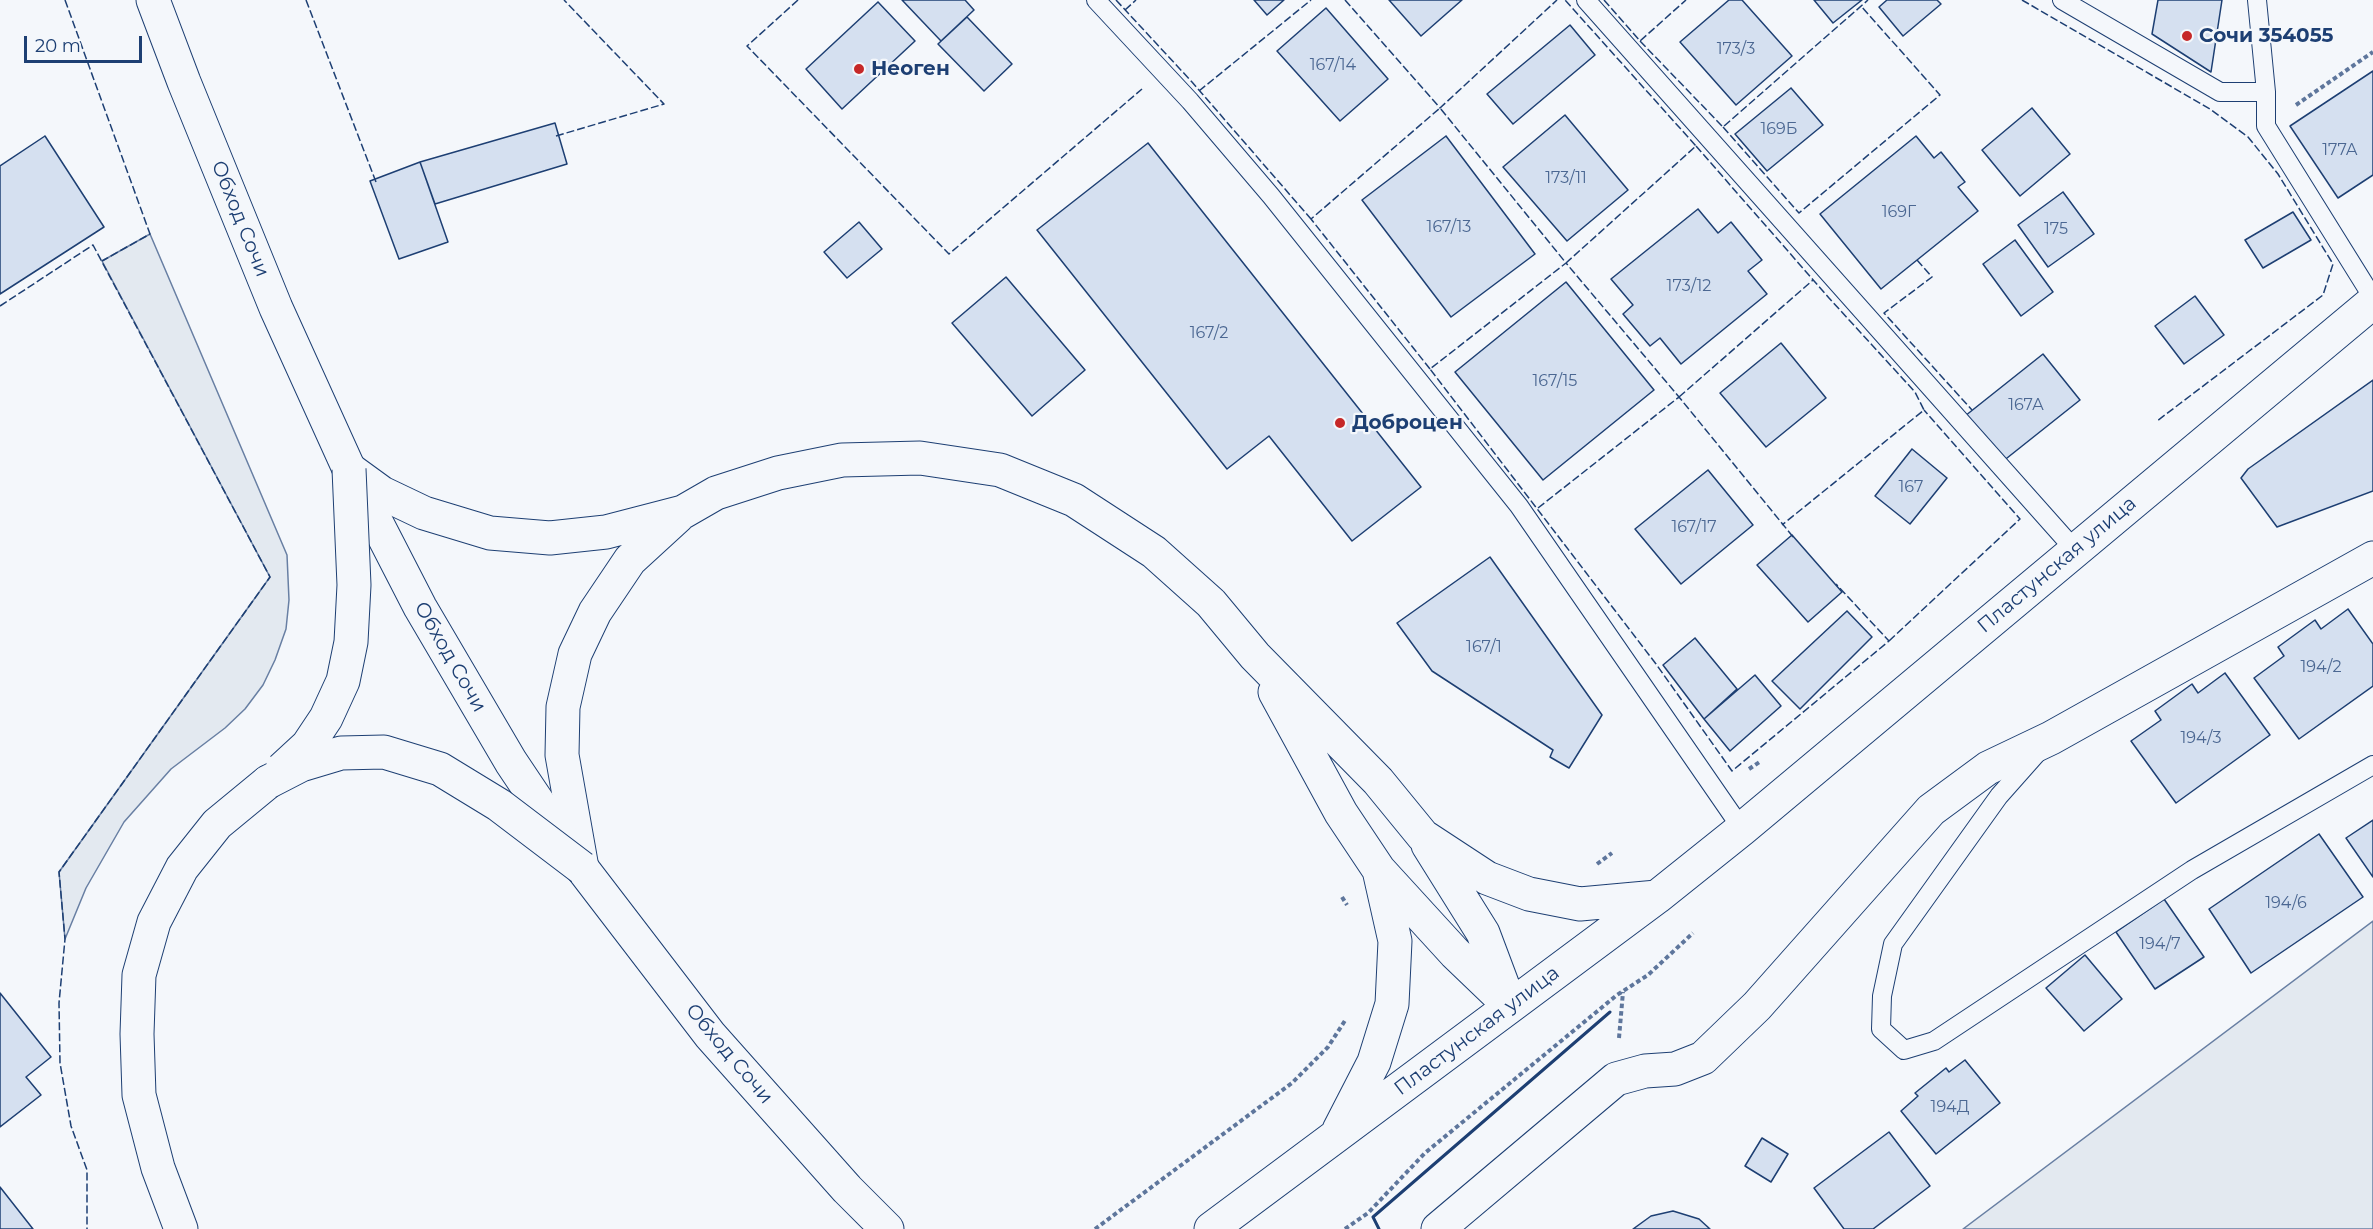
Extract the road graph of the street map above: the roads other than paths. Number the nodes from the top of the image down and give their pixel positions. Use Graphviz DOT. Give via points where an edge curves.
graph roads {
  1 [pos="153,0"];
  2 [pos="1096,0"];
  3 [pos="1586,0"];
  4 [pos="2062,0"];
  5 [pos="2257,0"];
  6 [pos="2266,92"];
  7 [pos="2373,300"];
  8 [pos="349,469"];
  9 [pos="683,512"];
  10 [pos="2075,550"];
  11 [pos="2373,558"];
  12 [pos="1255,656"];
  13 [pos="2051,738"];
  14 [pos="2373,765"];
  15 [pos="268,782"];
  16 [pos="1742,829"];
  17 [pos="1423,836"];
  18 [pos="582,868"];
  19 [pos="1379,870"];
  20 [pos="1657,897"];
  21 [pos="1510,1005"];
  22 [pos="1335,1137"];
  23 [pos="181,1229"];
  24 [pos="887,1229"];
  25 [pos="1210,1229"];
  26 [pos="1438,1229"];
  1 -- 8 [label="main road, Обход Сочи" via="276,308"];
  2 -- 16 [label="lane" via="1190,100 1271,196 1519,506"];
  3 -- 10 [label="lane"];
  4 -- 6 [label="lane" via="2220,92"];
  5 -- 6 [label="lane"];
  6 -- 7 [label="lane" via="2266,126"];
  7 -- 10 [label="main road, Пластунская улица"];
  8 -- 9 [label="main road" via="382,494 424,513 490,533 550,538 606,532"];
  8 -- 15 [label="main road, bridge" via="354,585 351,642 343,681 308,745"];
  8 -- 18 [label="main road, Обход Сочи, bridge" via="420,608 511,762"];
  9 -- 12 [label="main road" via="737,486 842,460 920,458 1000,470 1074,500 1154,552 1211,603"];
  9 -- 18 [label="main road" via="630,560 595,612 575,654 563,707 562,755"];
  10 -- 16 [label="main road, Пластунская улица"];
  11 -- 13 [label="main road"];
  12 -- 17 [label="main road" via="1377,781"];
  12 -- 19 [label="main road" via="1341,813"];
  13 -- 14 [label="lane" via="1999,796 1893,944 1882,996 1881,1029 1904,1050 1934,1041 2192,870"];
  13 -- 26 [label="main road" via="1988,768 1931,810 1757,1006 1703,1059 1616,1079"];
  15 -- 18 [label="main road, bridge" via="301,765 341,753 384,752 440,768 499,805"];
  15 -- 23 [label="main road" via="218,824 182,868 154,922 139,975 139,1095 158,1168"];
  16 -- 20 [label="main road, Пластунская улица"];
  17 -- 20 [label="main road" via="1487,878 1529,894 1580,904"];
  17 -- 21 [label="main road" via="1483,933"];
  18 -- 24 [label="main road, Обход Сочи" via="710,1035"];
  19 -- 21 [label="main road" via="1455,953"];
  19 -- 22 [label="main road" via="1395,941 1392,1004 1374,1062"];
  20 -- 21 [label="main road, Пластунская улица"];
  21 -- 22 [label="main road, Пластунская улица"];
  22 -- 25 [label="main road, Пластунская улица"];
}
